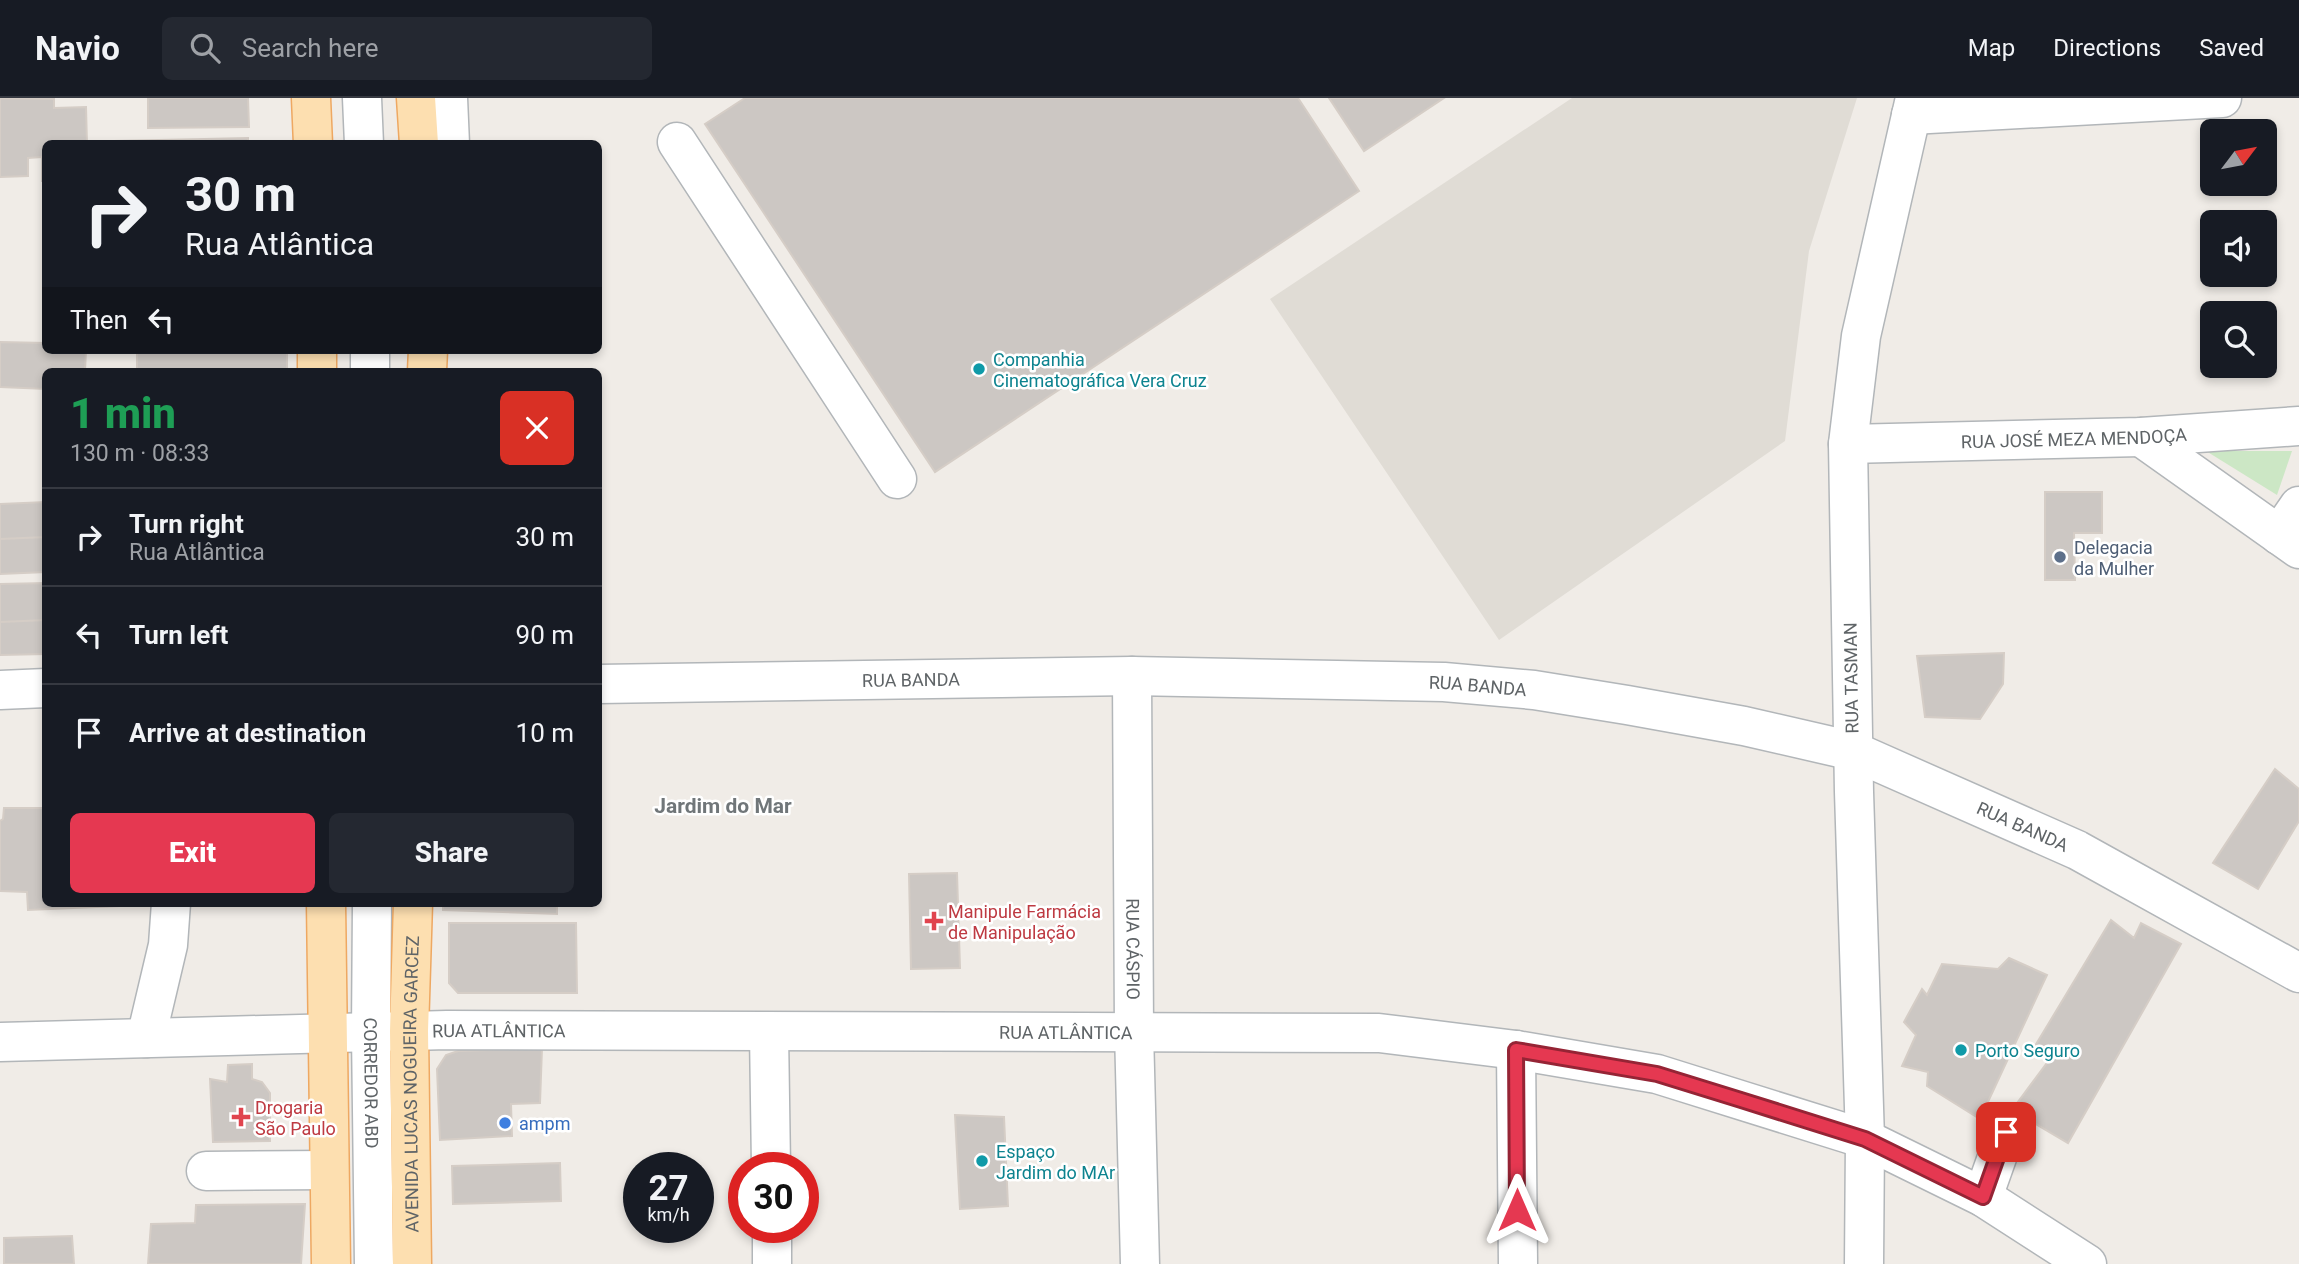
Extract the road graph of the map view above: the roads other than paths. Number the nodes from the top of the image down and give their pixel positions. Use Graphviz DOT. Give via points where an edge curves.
graph roads {
  1 [pos="311,98"];
  2 [pos="362,98"];
  3 [pos="416,98"];
  4 [pos="448,98"];
  5 [pos="2222,98"];
  6 [pos="1913,107"];
  7 [pos="313,140"];
  8 [pos="364,140"];
  9 [pos="419,140"];
  10 [pos="450,140"];
  11 [pos="677,142"];
  12 [pos="2299,426"];
  13 [pos="2141,437"];
  14 [pos="1848,444"];
  15 [pos="897,480"];
  16 [pos="2292,530"];
  17 [pos="1132,677"];
  18 [pos="602,684"];
  19 [pos="42,688"];
  20 [pos="0,690"];
  21 [pos="1853,751"];
  22 [pos="171,907"];
  23 [pos="326,907"];
  24 [pos="372,907"];
  25 [pos="413,907"];
  26 [pos="2299,973"];
  27 [pos="409,1031"];
  28 [pos="1134,1031"];
  29 [pos="769,1032"];
  30 [pos="371,1033"];
  31 [pos="328,1034"];
  32 [pos="146,1038"];
  33 [pos="0,1042"];
  34 [pos="1516,1050"];
  35 [pos="2006,1132"];
  36 [pos="1865,1139"];
  37 [pos="771,1152"];
  38 [pos="330,1170"];
  39 [pos="206,1171"];
  40 [pos="1983,1197"];
  41 [pos="772,1243"];
  42 [pos="331,1264"];
  43 [pos="374,1264"];
  44 [pos="412,1264"];
  45 [pos="772,1264"];
  46 [pos="1140,1264"];
  47 [pos="1518,1264"];
  48 [pos="1864,1264"];
  49 [pos="2087,1264"];
  1 -- 7 [label="main road"];
  2 -- 8 [label="street"];
  3 -- 9 [label="main road"];
  4 -- 10 [label="street"];
  5 -- 6 [label="street"];
  6 -- 14 [label="street, RUA TASMAN" via="1861,336"];
  11 -- 15 [label="street"];
  12 -- 13 [label="street, RUA JOSÉ MEZA MENDOÇA"];
  13 -- 14 [label="street, RUA JOSÉ MEZA MENDOÇA"];
  13 -- 16 [label="street"];
  14 -- 21 [label="street, RUA TASMAN"];
  17 -- 18 [label="street, RUA BANDA"];
  17 -- 21 [label="street, RUA BANDA" via="1496,686 1731,724"];
  17 -- 28 [label="street, RUA CÁSPIO"];
  19 -- 20 [label="street"];
  21 -- 26 [label="street, RUA BANDA" via="2077,850"];
  21 -- 36 [label="street, RUA TASMAN"];
  22 -- 32 [label="street" via="168,945"];
  23 -- 31 [label="main road"];
  24 -- 30 [label="street, CORREDOR ABD"];
  25 -- 27 [label="main road, AVENIDA LUCAS NOGUEIRA GARCEZ"];
  27 -- 29 [label="street, RUA ATLÂNTICA"];
  27 -- 30 [label="street, RUA ATLÂNTICA"];
  27 -- 44 [label="main road, AVENIDA LUCAS NOGUEIRA GARCEZ"];
  28 -- 29 [label="street, RUA ATLÂNTICA"];
  28 -- 34 [label="street, RUA ATLÂNTICA" via="1379,1033"];
  28 -- 46 [label="street, RUA CÁSPIO"];
  29 -- 37 [label="street"];
  30 -- 31 [label="street, RUA ATLÂNTICA"];
  30 -- 43 [label="street, CORREDOR ABD"];
  31 -- 32 [label="street, RUA ATLÂNTICA"];
  31 -- 38 [label="main road"];
  32 -- 33 [label="street, RUA ATLÂNTICA"];
  34 -- 36 [label="street, RUA ATLÂNTICA" via="1657,1074"];
  34 -- 47 [label="street"];
  35 -- 40 [label="street"];
  36 -- 40 [label="street, RUA ATLÂNTICA"];
  36 -- 48 [label="street, RUA TASMAN"];
  38 -- 39 [label="street"];
  38 -- 42 [label="main road"];
  40 -- 49 [label="street, RUA ATLÂNTICA"];
  41 -- 45 [label="street"];
}
